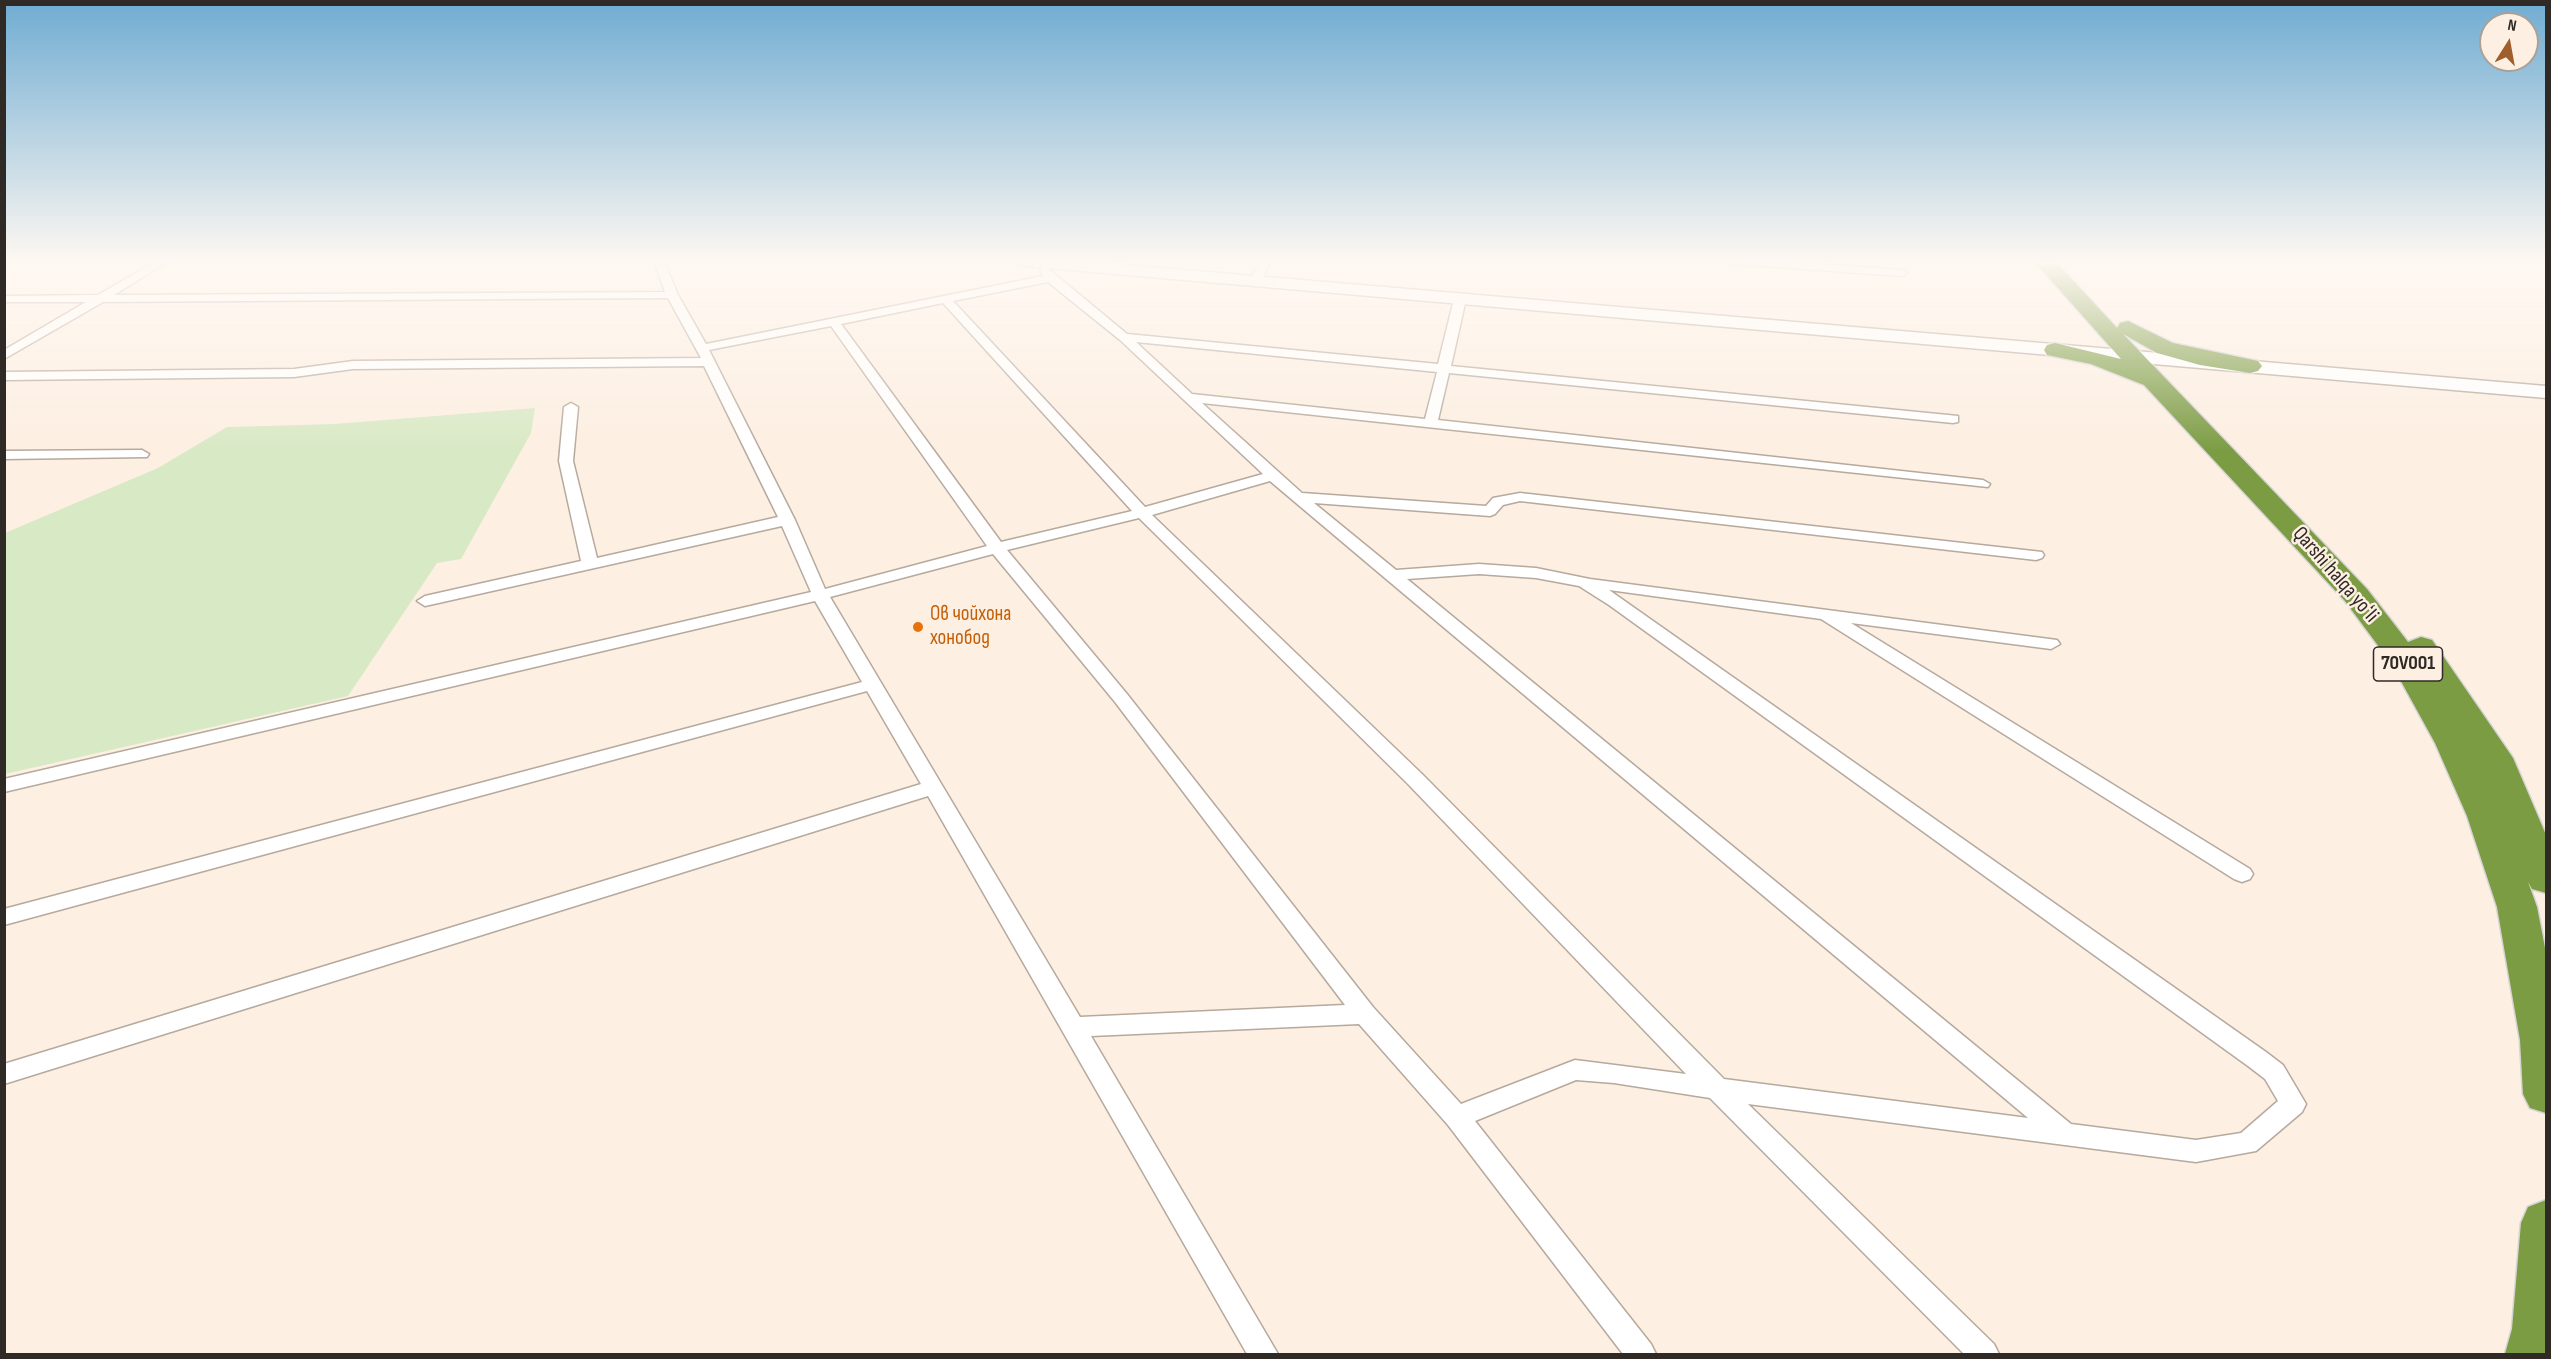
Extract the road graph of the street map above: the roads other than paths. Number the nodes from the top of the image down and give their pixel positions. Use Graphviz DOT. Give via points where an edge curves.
graph roads {
  1 [pos="57,324"];
  2 [pos="689,324"];
  3 [pos="825,324"];
  4 [pos="836,324"];
  5 [pos="968,324"];
  6 [pos="1108,324"];
  7 [pos="1454,324"];
  8 [pos="1757,324"];
  9 [pos="2111,324"];
  10 [pos="2115,324"];
  11 [pos="1124,338"];
  12 [pos="2130,342"];
  13 [pos="2055,350"];
  14 [pos="4,355"];
  15 [pos="706,355"];
  16 [pos="2250,366"];
  17 [pos="1443,368"];
  18 [pos="4,376"];
  19 [pos="2547,392"];
  20 [pos="2177,393"];
  21 [pos="1186,397"];
  22 [pos="571,407"];
  23 [pos="1953,419"];
  24 [pos="1431,423"];
  25 [pos="142,454"];
  26 [pos="4,455"];
  27 [pos="1273,476"];
  28 [pos="1983,484"];
  29 [pos="1298,496"];
  30 [pos="1142,513"];
  31 [pos="787,520"];
  32 [pos="998,548"];
  33 [pos="2036,555"];
  34 [pos="590,564"];
  35 [pos="1391,575"];
  36 [pos="1584,582"];
  37 [pos="820,595"];
  38 [pos="425,601"];
  39 [pos="1824,614"];
  40 [pos="2051,644"];
  41 [pos="874,684"];
  42 [pos="4,786"];
  43 [pos="934,787"];
  44 [pos="2242,874"];
  45 [pos="2547,879"];
  46 [pos="4,917"];
  47 [pos="1365,1014"];
  48 [pos="1073,1027"];
  49 [pos="4,1074"];
  50 [pos="1717,1089"];
  51 [pos="2547,1094"];
  52 [pos="1457,1117"];
  53 [pos="2064,1133"];
  54 [pos="2547,1223"];
  55 [pos="1263,1354"];
  56 [pos="1641,1354"];
  57 [pos="1983,1354"];
  58 [pos="2532,1354"];
  1 -- 14 [label="street"];
  2 -- 15 [label="street"];
  3 -- 15 [label="street"];
  4 -- 32 [label="street"];
  5 -- 30 [label="street"];
  6 -- 11 [label="street"];
  7 -- 17 [label="street"];
  8 -- 13 [label="main road"];
  9 -- 12 [label="highway, Qarshi halqa yoʻli / 70V001"];
  10 -- 12 [label="highway, Qarshi halqa yoʻli / 70V001"];
  11 -- 17 [label="street"];
  11 -- 21 [label="street"];
  12 -- 13 [label="highway" via="2109,339 2085,348"];
  12 -- 16 [label="main road"];
  12 -- 16 [label="highway"];
  12 -- 20 [label="highway, Qarshi halqa yoʻli / 70V001"];
  13 -- 20 [label="highway" via="2126,368"];
  15 -- 18 [label="street" via="353,365 294,373"];
  15 -- 31 [label="street"];
  16 -- 19 [label="main road"];
  16 -- 20 [label="highway" via="2197,370 2186,377"];
  17 -- 23 [label="street"];
  17 -- 24 [label="street"];
  20 -- 45 [label="highway, Qarshi halqa yoʻli / 70V001" via="2374,584 2432,662 2495,758"];
  20 -- 51 [label="highway, Qarshi halqa yoʻli / 70V001" via="2356,595 2406,661 2453,743 2486,816 2517,907 2542,1040"];
  21 -- 24 [label="street"];
  21 -- 27 [label="street"];
  22 -- 34 [label="street" via="566,461"];
  24 -- 28 [label="street"];
  25 -- 26 [label="street"];
  27 -- 29 [label="street"];
  27 -- 30 [label="street"];
  29 -- 33 [label="street" via="1490,511 1498,501 1520,497"];
  29 -- 35 [label="street"];
  30 -- 32 [label="street"];
  30 -- 50 [label="street" via="1415,779"];
  31 -- 34 [label="street"];
  31 -- 37 [label="street"];
  32 -- 37 [label="street"];
  32 -- 47 [label="street" via="1121,698"];
  34 -- 38 [label="street"];
  35 -- 36 [label="street" via="1479,568"];
  35 -- 53 [label="street"];
  36 -- 39 [label="street"];
  36 -- 53 [label="street" via="2257,1059 2274,1072 2293,1104 2247,1143 2196,1151"];
  37 -- 41 [label="street"];
  37 -- 42 [label="street"];
  39 -- 40 [label="street"];
  39 -- 44 [label="street"];
  41 -- 43 [label="street"];
  41 -- 46 [label="street"];
  43 -- 48 [label="street"];
  43 -- 49 [label="street"];
  47 -- 48 [label="street"];
  47 -- 52 [label="street"];
  48 -- 55 [label="street"];
  50 -- 52 [label="street" via="1575,1070"];
  50 -- 53 [label="street"];
  50 -- 57 [label="street"];
  52 -- 56 [label="street"];
  54 -- 58 [label="highway" via="2539,1329"];
}
